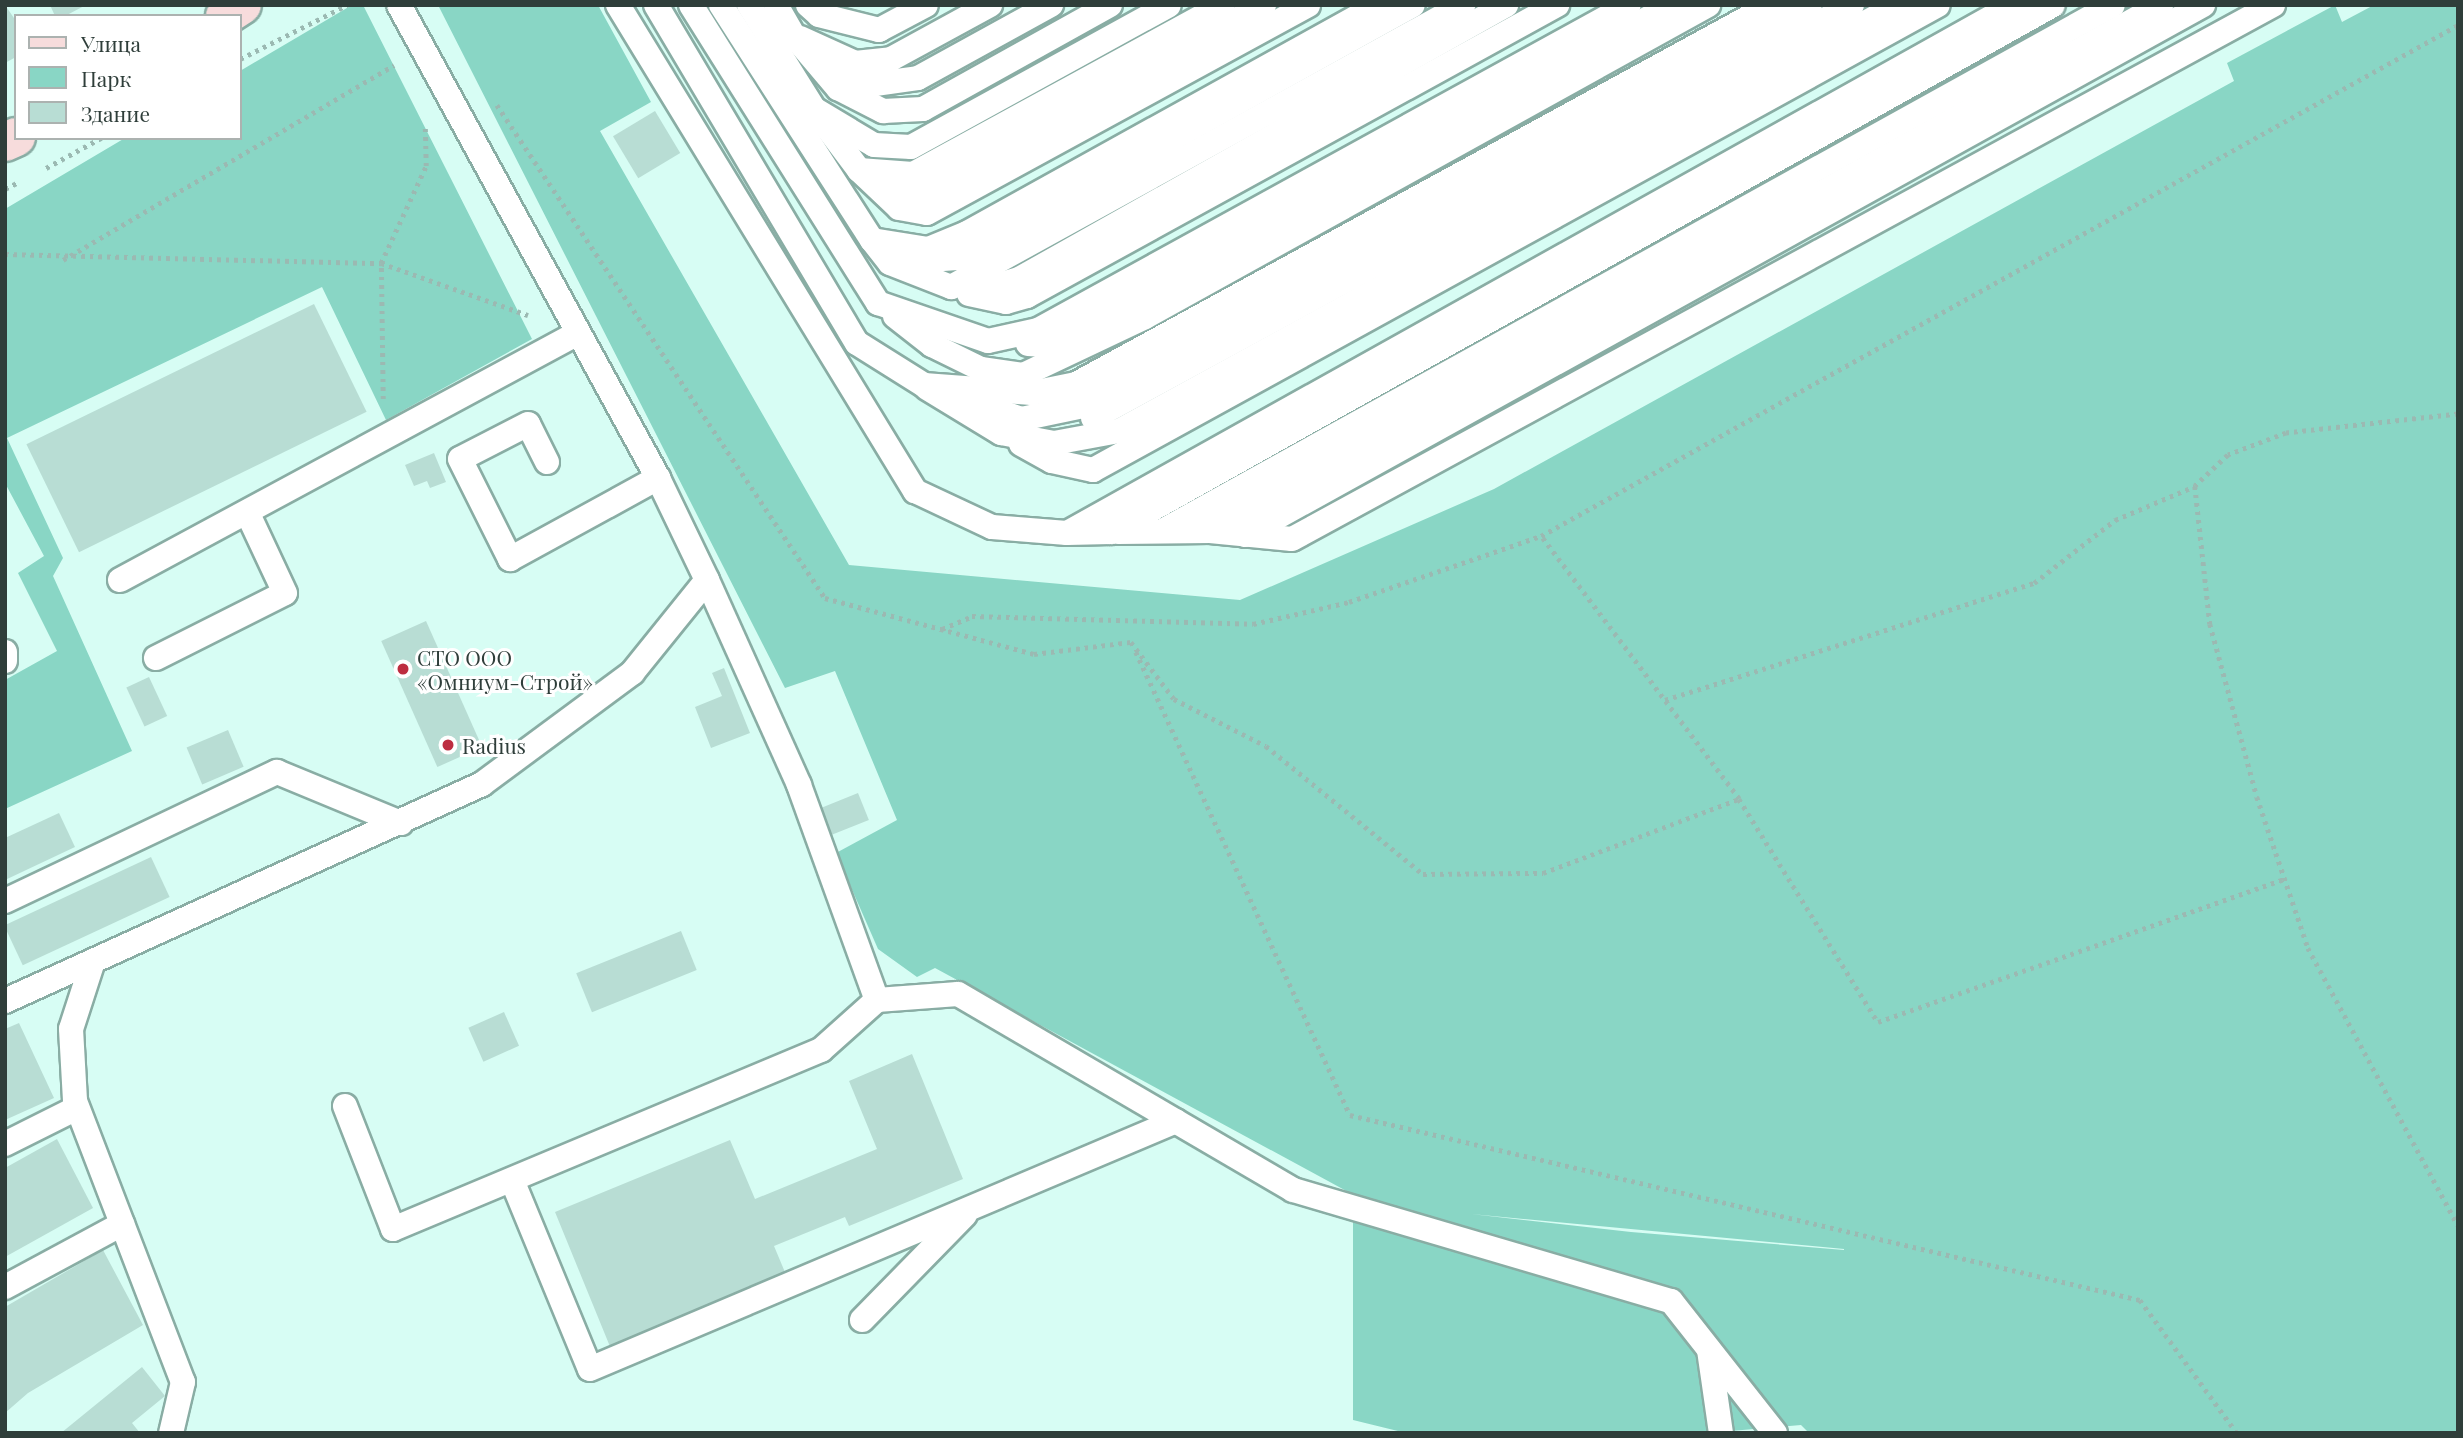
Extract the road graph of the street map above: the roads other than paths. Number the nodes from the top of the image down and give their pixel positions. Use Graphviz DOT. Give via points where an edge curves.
graph roads {
  1 [pos="398,5"];
  2 [pos="618,5"];
  3 [pos="656,5"];
  4 [pos="691,5"];
  5 [pos="722,5"];
  6 [pos="749,5"];
  7 [pos="776,5"];
  8 [pos="808,5"];
  9 [pos="926,5"];
  10 [pos="990,5"];
  11 [pos="1051,5"];
  12 [pos="1110,5"];
  13 [pos="1169,5"];
  14 [pos="1223,5"];
  15 [pos="1264,5"];
  16 [pos="1308,5"];
  17 [pos="1378,5"];
  18 [pos="1413,5"];
  19 [pos="1463,5"];
  20 [pos="1506,5"];
  21 [pos="1557,5"];
  22 [pos="1629,5"];
  23 [pos="1672,5"];
  24 [pos="1708,5"];
  25 [pos="1770,5"];
  26 [pos="1810,5"];
  27 [pos="1852,5"];
  28 [pos="1898,5"];
  29 [pos="1938,5"];
  30 [pos="2013,5"];
  31 [pos="2053,5"];
  32 [pos="2113,5"];
  33 [pos="2161,5"];
  34 [pos="2203,5"];
  35 [pos="2273,5"];
  36 [pos="793,35"];
  37 [pos="826,72"];
  38 [pos="814,109"];
  39 [pos="859,170"];
  40 [pos="877,190"];
  41 [pos="872,240"];
  42 [pos="890,263"];
  43 [pos="960,290"];
  44 [pos="878,303"];
  45 [pos="578,333"];
  46 [pos="988,341"];
  47 [pos="924,385"];
  48 [pos="1011,426"];
  49 [pos="547,462"];
  50 [pos="658,478"];
  51 [pos="247,512"];
  52 [pos="1166,530"];
  53 [pos="1210,531"];
  54 [pos="1111,532"];
  55 [pos="1067,533"];
  56 [pos="1245,535"];
  57 [pos="120,580"];
  58 [pos="707,580"];
  59 [pos="5,652"];
  60 [pos="156,658"];
  61 [pos="5,662"];
  62 [pos="401,822"];
  63 [pos="5,901"];
  64 [pos="93,961"];
  65 [pos="877,1000"];
  66 [pos="5,1001"];
  67 [pos="345,1106"];
  68 [pos="78,1108"];
  69 [pos="1175,1121"];
  70 [pos="5,1144"];
  71 [pos="512,1180"];
  72 [pos="972,1207"];
  73 [pos="122,1224"];
  74 [pos="5,1287"];
  75 [pos="862,1320"];
  76 [pos="1708,1349"];
  77 [pos="171,1433"];
  78 [pos="1721,1433"];
  79 [pos="1775,1433"];
  1 -- 45 [label="lane"];
  2 -- 55 [label="lane" via="915,491 992,527"];
  3 -- 47 [label="lane" via="857,343"];
  4 -- 44 [label="lane"];
  5 -- 41 [label="lane"];
  6 -- 38 [label="lane"];
  7 -- 36 [label="lane"];
  8 -- 9 [label="lane" via="819,15 879,30"];
  10 -- 36 [label="lane" via="891,60 855,63"];
  11 -- 37 [label="lane" via="918,78 875,84"];
  12 -- 37 [label="lane" via="923,109 883,111 838,88"];
  13 -- 38 [label="lane" via="911,147 874,145"];
  14 -- 39 [label="lane" via="914,174"];
  15 -- 40 [label="lane" via="918,195"];
  16 -- 40 [label="lane" via="927,213 899,208"];
  17 -- 41 [label="lane" via="967,233 928,249"];
  18 -- 42 [label="lane" via="957,258"];
  19 -- 43 [label="lane"];
  20 -- 43 [label="lane" via="1019,279"];
  21 -- 43 [label="lane" via="1027,296 1006,302"];
  22 -- 46 [label="lane" via="1038,330"];
  23 -- 46 [label="lane" via="1111,316 1044,345"];
  24 -- 44 [label="lane" via="1145,317 1023,375 981,369 932,345"];
  25 -- 47 [label="lane" via="1076,384 1032,393"];
  26 -- 48 [label="lane" via="1084,406"];
  27 -- 48 [label="lane" via="1126,402 1077,425"];
  28 -- 48 [label="lane" via="1119,431 1055,443"];
  29 -- 48 [label="lane" via="1093,470 1052,461"];
  30 -- 55 [label="lane"];
  31 -- 54 [label="lane"];
  32 -- 52 [label="lane"];
  33 -- 53 [label="lane"];
  34 -- 56 [label="lane"];
  35 -- 56 [label="lane" via="1292,539"];
  36 -- 37 [label="lane"];
  38 -- 39 [label="lane"];
  39 -- 40 [label="lane"];
  41 -- 42 [label="lane"];
  42 -- 43 [label="lane"];
  44 -- 46 [label="lane"];
  45 -- 50 [label="lane"];
  45 -- 51 [label="lane"];
  47 -- 48 [label="lane"];
  49 -- 50 [label="lane" via="528,425 460,459 510,559"];
  50 -- 58 [label="lane"];
  51 -- 57 [label="lane"];
  51 -- 60 [label="lane" via="285,593"];
  52 -- 53 [label="lane"];
  52 -- 54 [label="lane"];
  53 -- 56 [label="lane"];
  54 -- 55 [label="lane"];
  58 -- 62 [label="lane" via="632,673 482,784"];
  58 -- 65 [label="lane" via="799,785"];
  59 -- 61 [label="lane"];
  62 -- 63 [label="lane" via="277,772"];
  62 -- 64 [label="lane"];
  64 -- 66 [label="lane"];
  64 -- 68 [label="lane" via="71,1029"];
  65 -- 69 [label="lane" via="958,994"];
  65 -- 71 [label="lane" via="821,1050"];
  67 -- 71 [label="lane" via="393,1229"];
  68 -- 70 [label="lane"];
  68 -- 73 [label="lane"];
  69 -- 72 [label="lane"];
  69 -- 76 [label="lane" via="1293,1190 1671,1301"];
  71 -- 72 [label="lane" via="590,1369"];
  72 -- 75 [label="lane"];
  73 -- 74 [label="lane"];
  73 -- 77 [label="lane" via="183,1382"];
  76 -- 78 [label="lane"];
  76 -- 79 [label="lane"];
}
